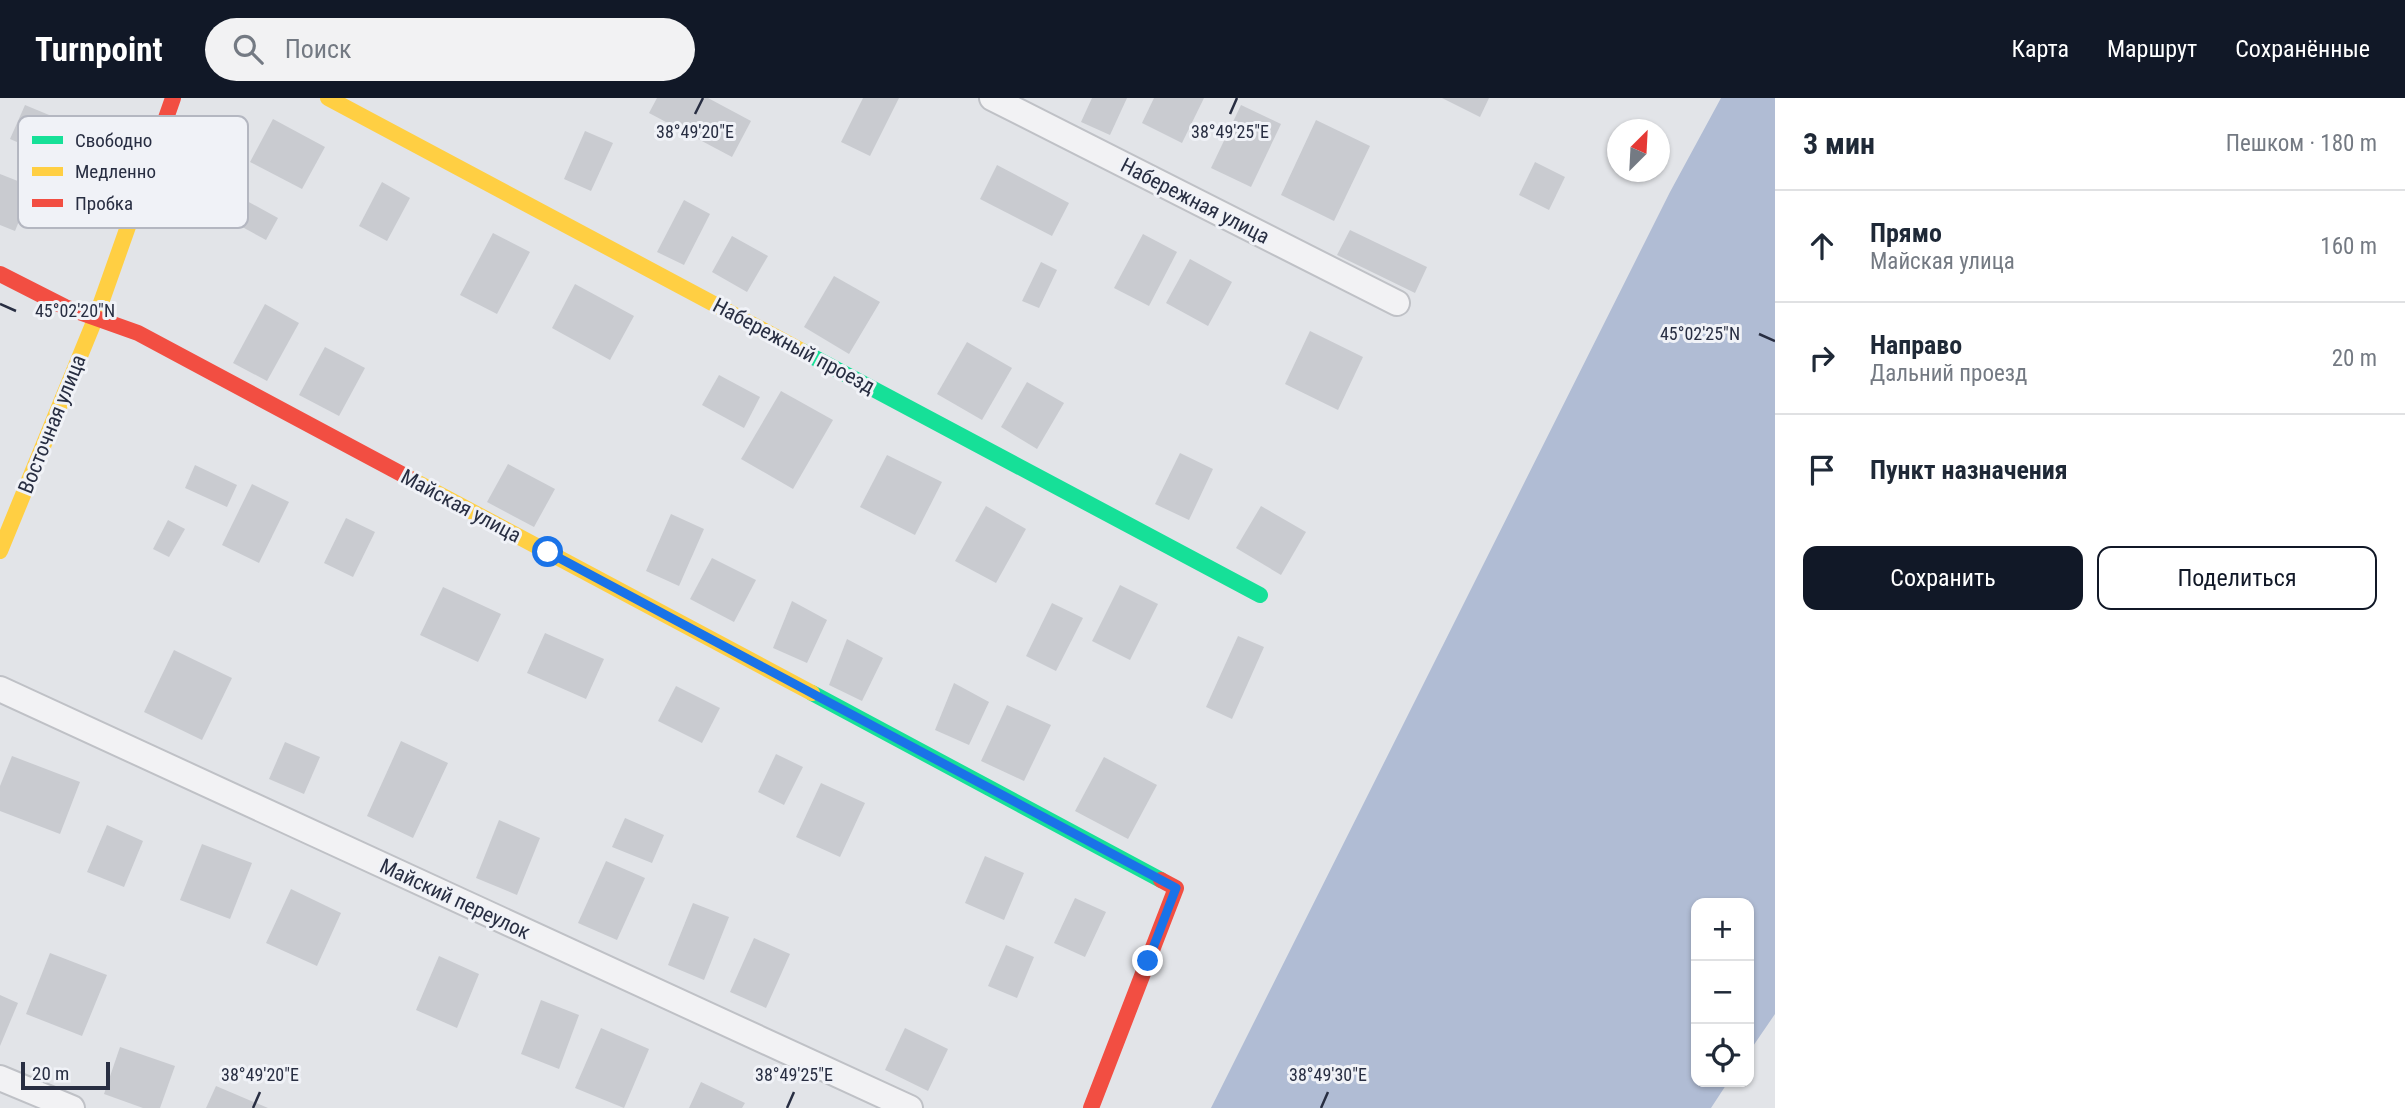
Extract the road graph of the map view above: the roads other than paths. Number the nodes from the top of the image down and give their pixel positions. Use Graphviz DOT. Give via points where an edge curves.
graph roads {
  1 [pos="173,98"];
  2 [pos="328,98"];
  3 [pos="992,98"];
  4 [pos="167,116"];
  5 [pos="127,228"];
  6 [pos="0,274"];
  7 [pos="1397,303"];
  8 [pos="96,317"];
  9 [pos="0,551"];
  10 [pos="1260,595"];
  11 [pos="0,689"];
  12 [pos="0,1078"];
  13 [pos="72,1108"];
  14 [pos="910,1108"];
  15 [pos="1091,1108"];
  1 -- 4 [label="street, Восточная улица"];
  2 -- 10 [label="street, Набережный проезд"];
  3 -- 7 [label="street, Набережная улица"];
  5 -- 8 [label="street, Восточная улица"];
  6 -- 8 [label="street, Майская улица" via="65,307"];
  8 -- 9 [label="street, Восточная улица"];
  8 -- 15 [label="street, Майская улица" via="150,340 1176,888"];
  11 -- 14 [label="street, Майский переулок"];
  12 -- 13 [label="street"];
}
